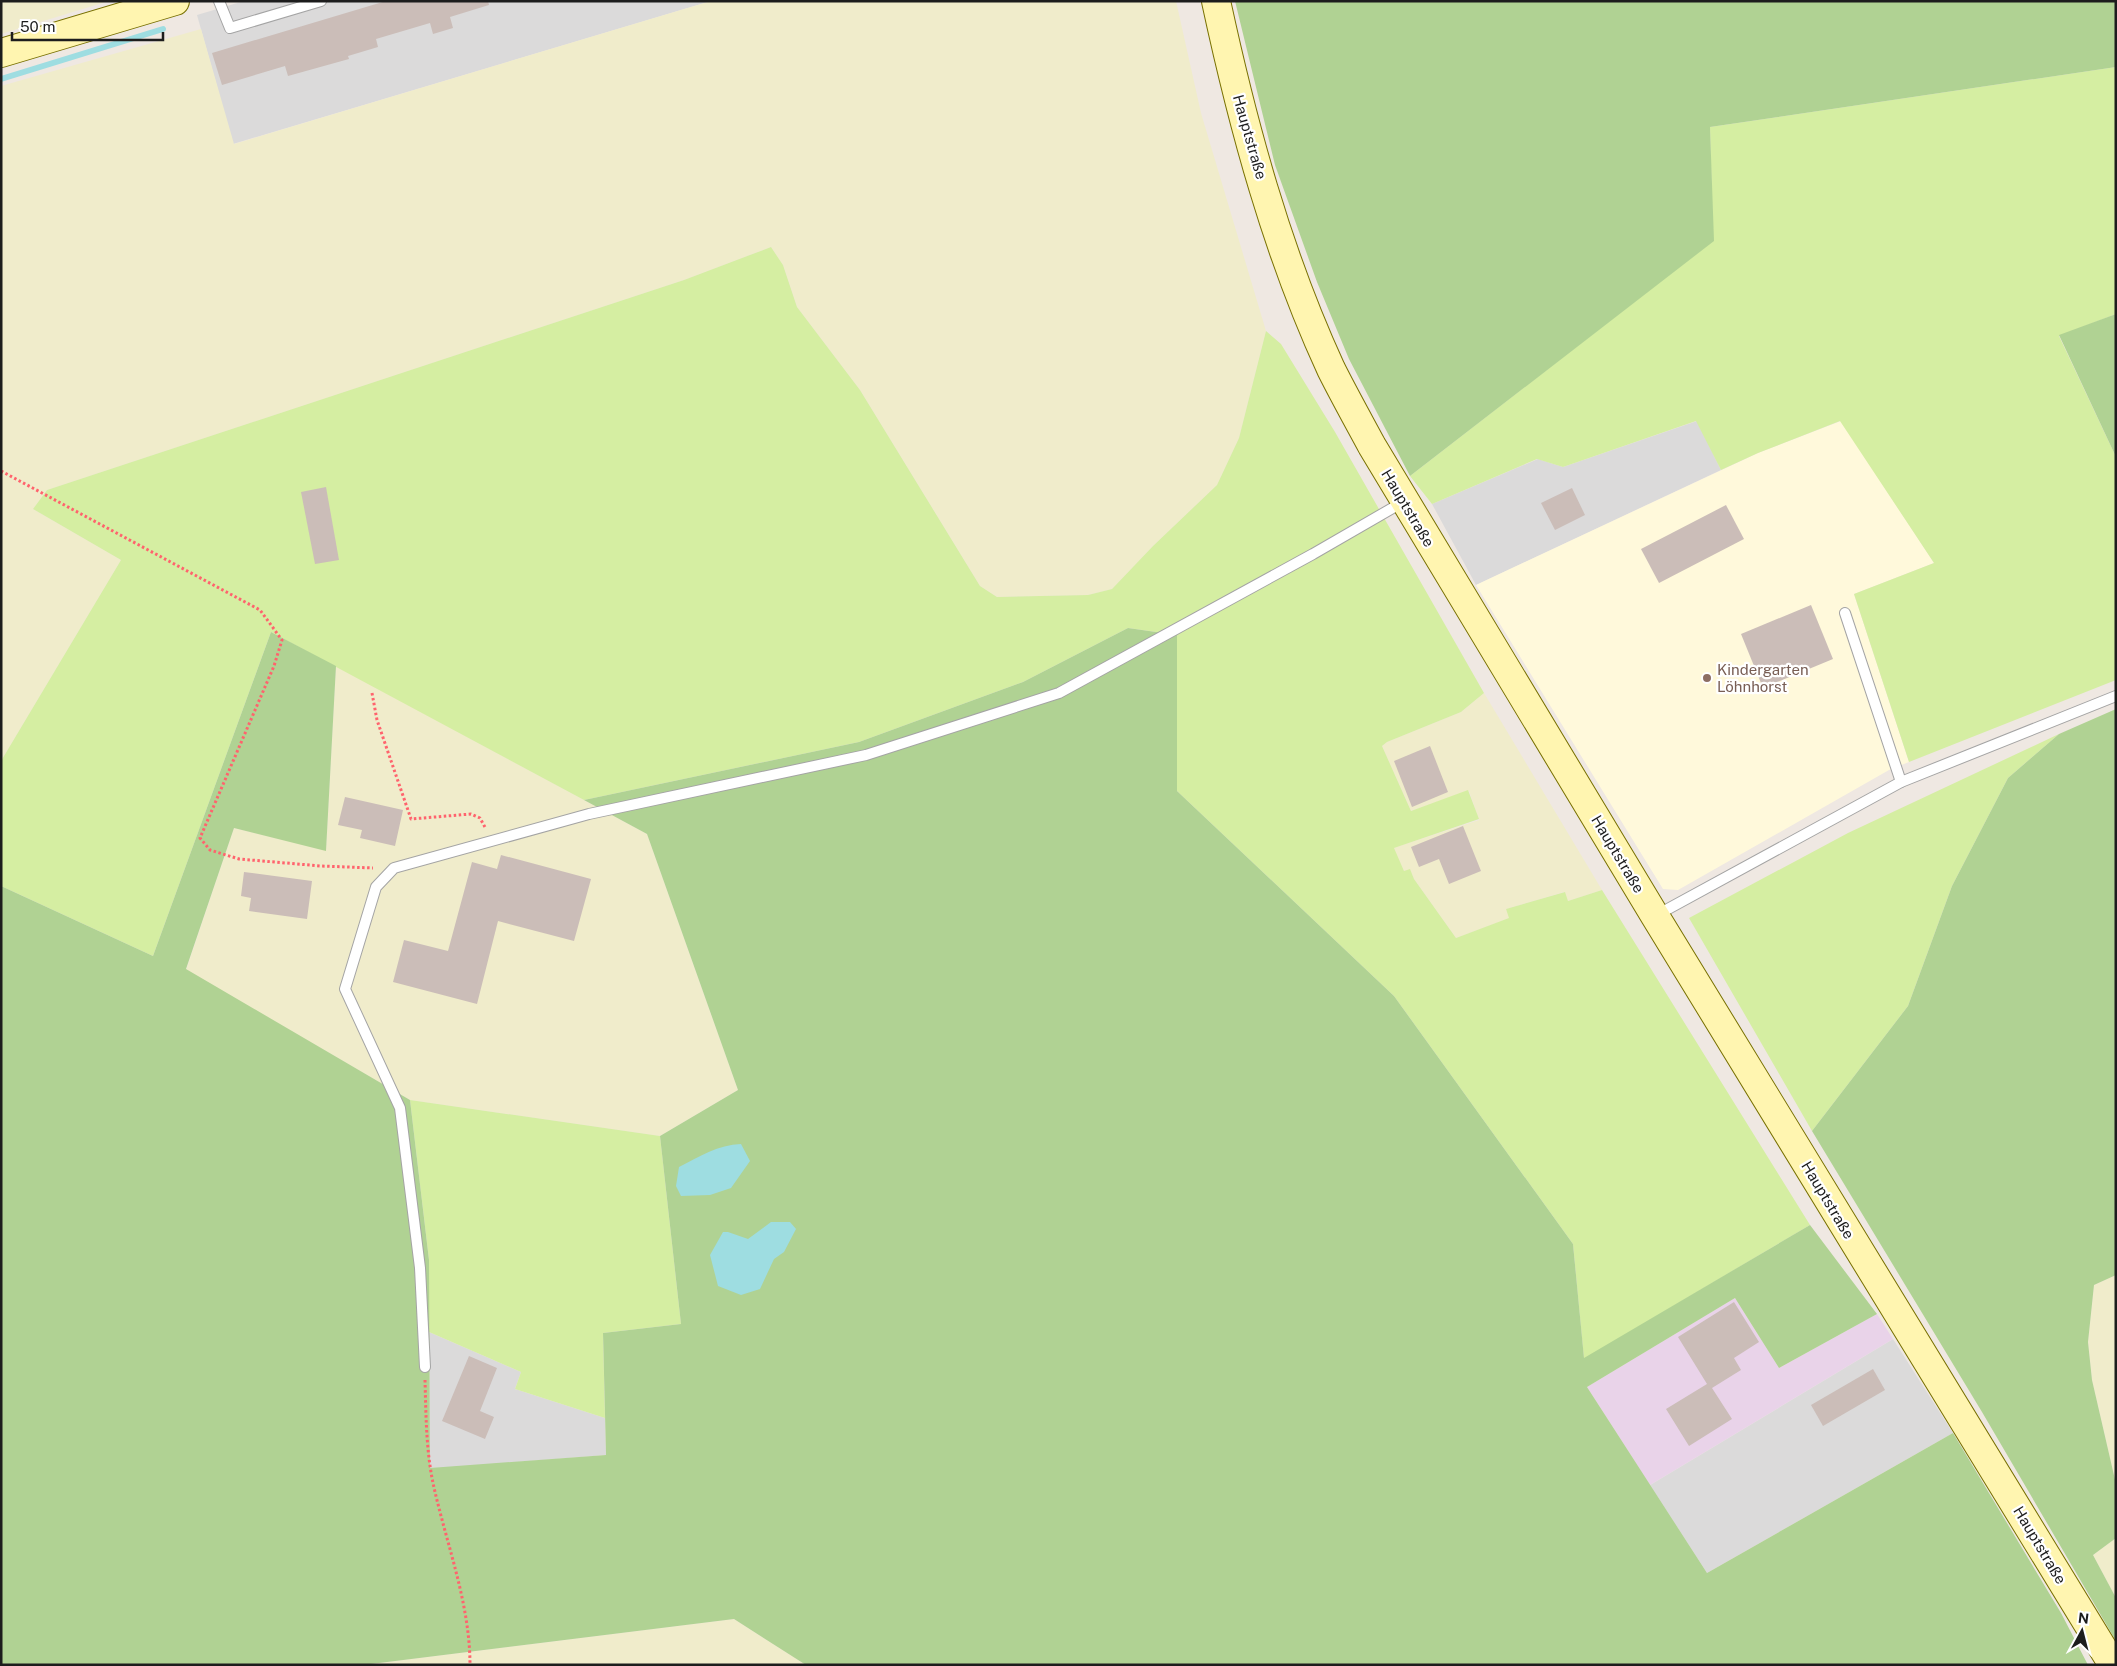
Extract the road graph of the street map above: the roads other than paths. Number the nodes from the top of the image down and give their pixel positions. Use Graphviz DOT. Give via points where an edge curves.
graph roads {
  1 [pos="174,1"];
  2 [pos="218,1"];
  3 [pos="321,1"];
  4 [pos="1216,1"];
  5 [pos="1,53"];
  6 [pos="1404,502"];
  7 [pos="1845,613"];
  8 [pos="2116,696"];
  9 [pos="1901,782"];
  10 [pos="1655,916"];
  11 [pos="425,1367"];
  12 [pos="2113,1665"];
  1 -- 5 [label="street"];
  2 -- 3 [label="lane" via="230,28"];
  4 -- 6 [label="street, Hauptstraße" via="1229,62 1283,250 1332,369"];
  6 -- 10 [label="street, Hauptstraße"];
  6 -- 11 [label="lane" via="1058,693 866,755 589,814 394,868 376,886 345,989 400,1108 420,1268"];
  7 -- 9 [label="lane"];
  8 -- 9 [label="lane"];
  9 -- 10 [label="lane"];
  10 -- 12 [label="street, Hauptstraße"];
}
